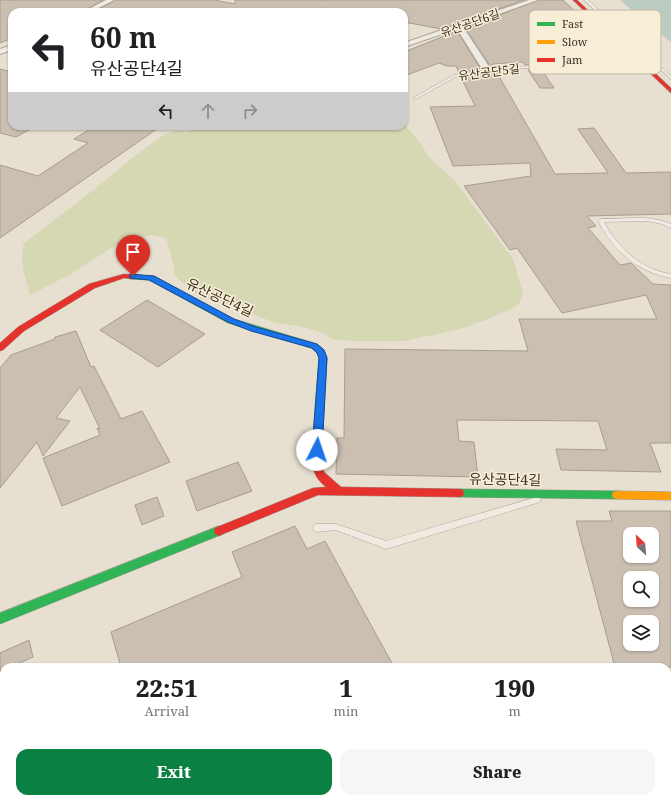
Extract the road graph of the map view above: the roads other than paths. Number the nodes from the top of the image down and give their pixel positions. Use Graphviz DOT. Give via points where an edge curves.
graph roads {
  1 [pos="111,0"];
  2 [pos="535,0"];
  3 [pos="575,0"];
  4 [pos="586,0"];
  5 [pos="94,8"];
  6 [pos="586,10"];
  7 [pos="597,10"];
  8 [pos="459,26"];
  9 [pos="408,44"];
  10 [pos="484,65"];
  11 [pos="529,67"];
  12 [pos="661,69"];
  13 [pos="653,74"];
  14 [pos="671,78"];
  15 [pos="671,91"];
  16 [pos="415,98"];
  17 [pos="671,226"];
  18 [pos="671,276"];
  19 [pos="0,348"];
  20 [pos="339,491"];
  21 [pos="553,496"];
  22 [pos="671,496"];
  23 [pos="316,528"];
  24 [pos="0,619"];
  1 -- 5 [label="street"];
  2 -- 8 [label="street, 유산공단6길"];
  3 -- 6 [label="street"];
  4 -- 7 [label="lane"];
  8 -- 9 [label="street, 유산공단6길"];
  8 -- 10 [label="street"];
  11 -- 16 [label="lane, 유산공단5길" via="496,69 454,76"];
  12 -- 14 [label="lane"];
  13 -- 15 [label="street"];
  17 -- 18 [label="lane" via="666,222 654,220 601,221 608,236 629,258 656,274"];
  19 -- 20 [label="street, 유산공단4길" via="21,329 64,302 92,286 124,276 151,278 231,320 314,346 323,358 316,465 320,477"];
  20 -- 22 [label="street, 유산공단4길"];
  20 -- 24 [label="street, 유산공단4길" via="317,491"];
  21 -- 23 [label="lane" via="386,545 336,527"];
}
